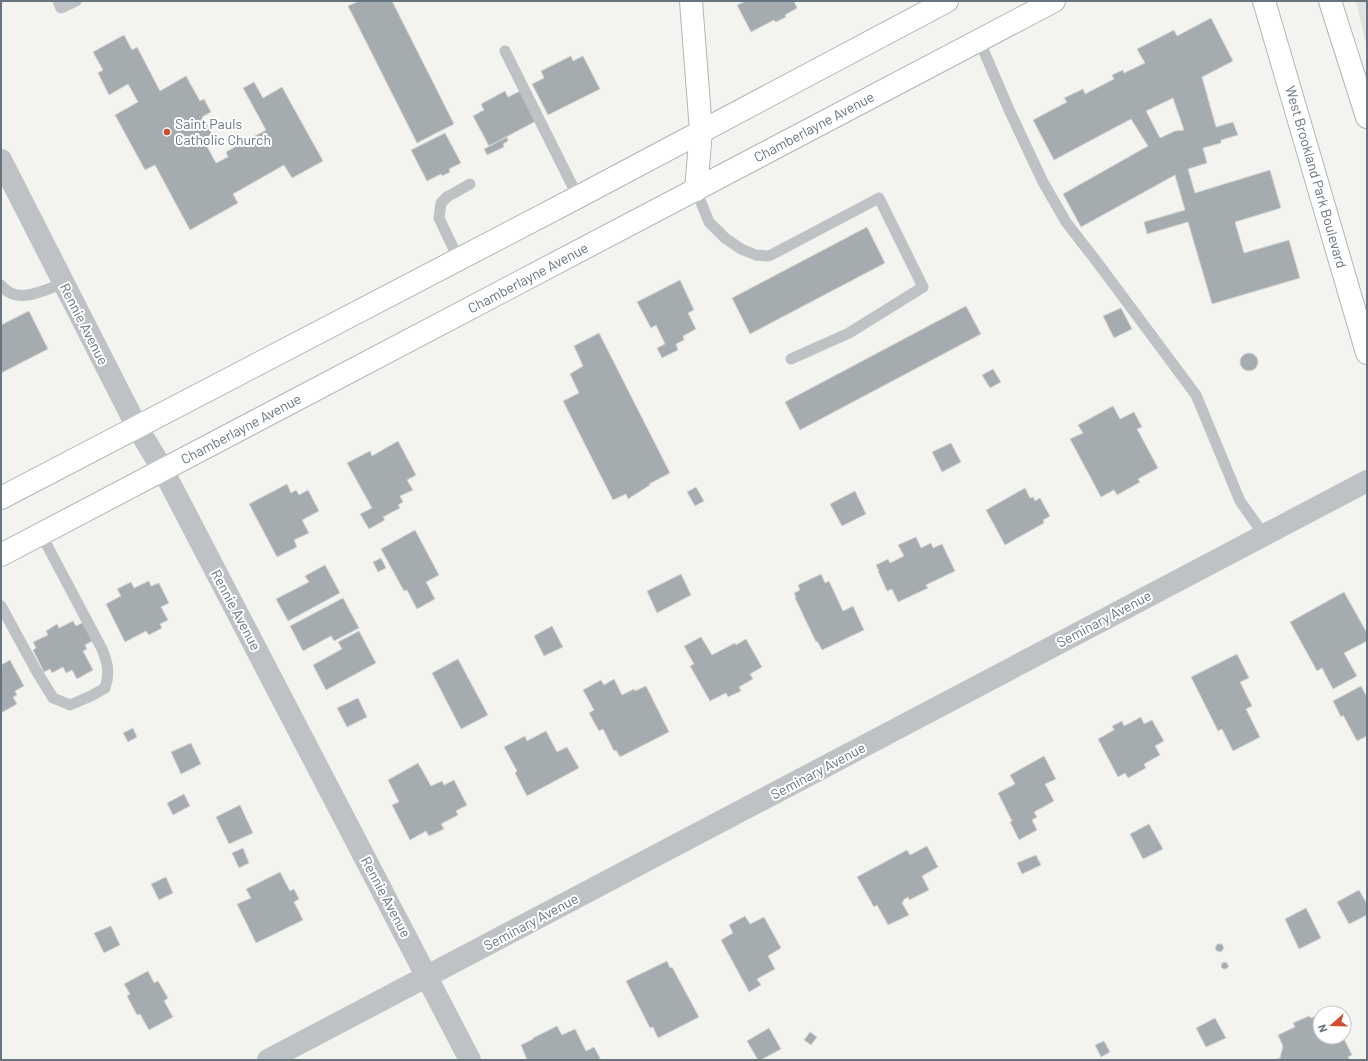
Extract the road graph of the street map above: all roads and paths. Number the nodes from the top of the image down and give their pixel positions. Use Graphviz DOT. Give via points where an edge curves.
graph roads {
  1 [pos="58,1"];
  2 [pos="76,1"];
  3 [pos="691,1"];
  4 [pos="947,1"];
  5 [pos="1054,1"];
  6 [pos="1264,1"];
  7 [pos="1330,1"];
  8 [pos="979,40"];
  9 [pos="505,51"];
  10 [pos="1367,117"];
  11 [pos="701,131"];
  12 [pos="1,160"];
  13 [pos="470,184"];
  14 [pos="696,190"];
  15 [pos="578,197"];
  16 [pos="458,258"];
  17 [pos="64,283"];
  18 [pos="1,285"];
  19 [pos="1367,353"];
  20 [pos="791,359"];
  21 [pos="137,427"];
  22 [pos="162,470"];
  23 [pos="1367,481"];
  24 [pos="1,498"];
  25 [pos="42,534"];
  26 [pos="1264,535"];
  27 [pos="1,555"];
  28 [pos="1,606"];
  29 [pos="427,977"];
  30 [pos="268,1060"];
  31 [pos="470,1060"];
  1 -- 2 [label="lane" via="61,8"];
  3 -- 11 [label="main road"];
  4 -- 11 [label="main road"];
  5 -- 8 [label="main road, Chamberlayne Avenue"];
  6 -- 19 [label="main road, West Brookland Park Boulevard"];
  7 -- 10 [label="main road"];
  8 -- 14 [label="main road, Chamberlayne Avenue"];
  8 -- 26 [label="lane" via="1043,182 1066,222 1196,395 1240,501"];
  9 -- 15 [label="lane"];
  11 -- 14 [label="main road"];
  11 -- 15 [label="main road"];
  12 -- 17 [label="street, Rennie Avenue"];
  13 -- 16 [label="lane" via="441,203 439,218"];
  14 -- 20 [label="lane" via="709,222 725,238 741,249 756,255 769,256 879,198 923,287 849,333"];
  14 -- 22 [label="main road, Chamberlayne Avenue"];
  15 -- 16 [label="main road"];
  16 -- 21 [label="main road"];
  17 -- 18 [label="lane" via="32,295 16,295"];
  17 -- 21 [label="street, Rennie Avenue"];
  21 -- 22 [label="street, Rennie Avenue"];
  21 -- 24 [label="main road"];
  22 -- 25 [label="main road, Chamberlayne Avenue"];
  22 -- 29 [label="street, Rennie Avenue"];
  23 -- 26 [label="street, Seminary Avenue"];
  25 -- 27 [label="main road, Chamberlayne Avenue"];
  25 -- 28 [label="lane" via="102,649 109,677 105,688 70,706 53,698"];
  26 -- 29 [label="street, Seminary Avenue"];
  29 -- 30 [label="street, Seminary Avenue"];
  29 -- 31 [label="street, Rennie Avenue"];
}
